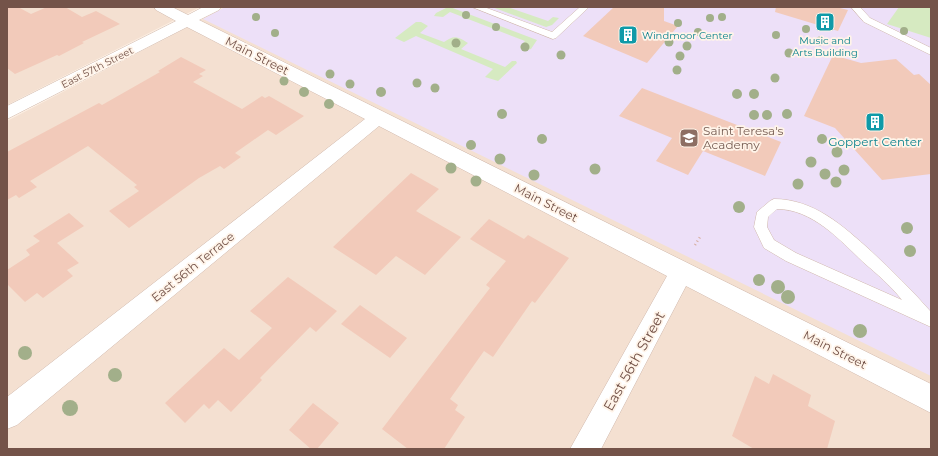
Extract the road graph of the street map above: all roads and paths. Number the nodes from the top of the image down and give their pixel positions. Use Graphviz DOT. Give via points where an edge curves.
graph roads {
  1 [pos="161,7"];
  2 [pos="214,7"];
  3 [pos="476,7"];
  4 [pos="585,7"];
  5 [pos="855,7"];
  6 [pos="187,20"];
  7 [pos="931,52"];
  8 [pos="7,113"];
  9 [pos="378,118"];
  10 [pos="700,237"];
  11 [pos="696,245"];
  12 [pos="682,272"];
  13 [pos="929,319"];
  14 [pos="931,399"];
  15 [pos="7,415"];
  16 [pos="585,449"];
  1 -- 6 [label="street, Main Street"];
  2 -- 6 [label="street, East 57th Street"];
  3 -- 4 [label="lane" via="553,36"];
  5 -- 7 [label="lane" via="867,20"];
  6 -- 8 [label="street, East 57th Street"];
  6 -- 9 [label="street, Main Street"];
  9 -- 12 [label="street, Main Street"];
  9 -- 15 [label="street, East 56th Terrace"];
  10 -- 11 [label="path"];
  12 -- 14 [label="street, Main Street"];
  12 -- 16 [label="street, East 56th Street"];
  13 -- 13 [label="lane" via="791,257 769,244 760,227 762,215 774,204 787,204 808,211 836,227 899,286"];
}
